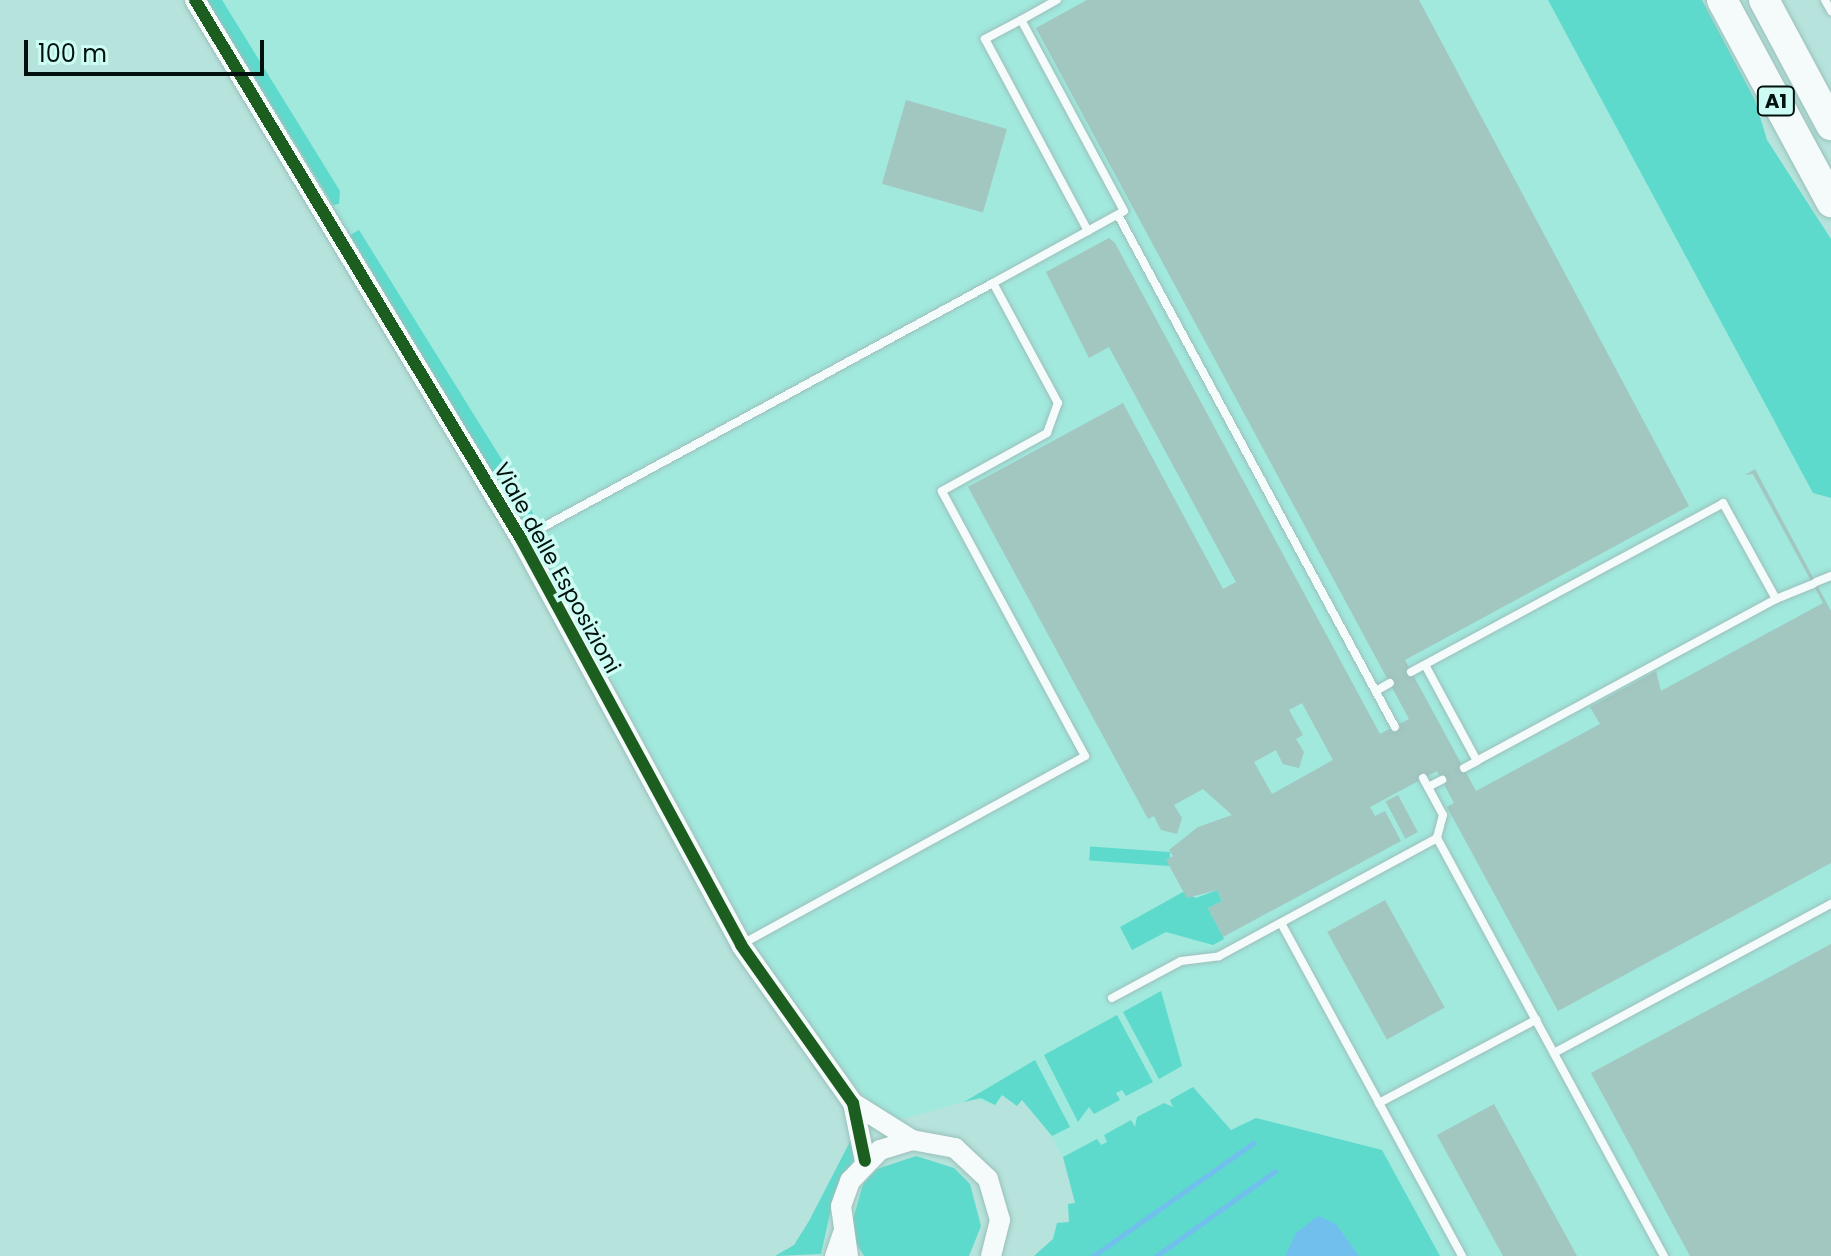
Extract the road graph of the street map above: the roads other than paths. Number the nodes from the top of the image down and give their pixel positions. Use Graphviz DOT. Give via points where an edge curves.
graph roads {
  1 [pos="195,0"];
  2 [pos="1057,0"];
  3 [pos="1722,0"];
  4 [pos="1764,0"];
  5 [pos="1825,0"];
  6 [pos="1831,11"];
  7 [pos="1021,20"];
  8 [pos="1831,125"];
  9 [pos="1831,202"];
  10 [pos="1118,215"];
  11 [pos="1088,231"];
  12 [pos="993,283"];
  13 [pos="521,539"];
  14 [pos="1831,576"];
  15 [pos="1776,599"];
  16 [pos="1425,665"];
  17 [pos="1411,672"];
  18 [pos="1390,683"];
  19 [pos="1376,691"];
  20 [pos="1395,727"];
  21 [pos="1477,761"];
  22 [pos="1464,768"];
  23 [pos="1442,780"];
  24 [pos="1437,838"];
  25 [pos="1831,904"];
  26 [pos="1281,923"];
  27 [pos="741,945"];
  28 [pos="1112,998"];
  29 [pos="1536,1020"];
  30 [pos="1554,1053"];
  31 [pos="853,1103"];
  32 [pos="1379,1103"];
  33 [pos="912,1140"];
  34 [pos="865,1161"];
  35 [pos="841,1233"];
  36 [pos="833,1256"];
  37 [pos="848,1256"];
  38 [pos="991,1256"];
  39 [pos="1462,1256"];
  40 [pos="1664,1256"];
  1 -- 13 [label="street, Viale delle Esposizioni"];
  2 -- 7 [label="lane"];
  3 -- 9 [label="highway, A1"];
  4 -- 8 [label="highway, A1"];
  5 -- 6 [label="lane"];
  7 -- 10 [label="lane" via="1124,211"];
  7 -- 11 [label="lane" via="985,39"];
  10 -- 11 [label="lane"];
  10 -- 19 [label="lane"];
  11 -- 12 [label="lane"];
  12 -- 13 [label="lane"];
  12 -- 27 [label="lane" via="1058,403 1047,433 942,491 1085,756"];
  13 -- 27 [label="street, Viale delle Esposizioni"];
  14 -- 15 [label="lane"];
  15 -- 16 [label="lane" via="1723,503"];
  15 -- 21 [label="lane"];
  16 -- 17 [label="lane"];
  16 -- 21 [label="lane"];
  18 -- 19 [label="lane"];
  19 -- 20 [label="lane"];
  21 -- 22 [label="lane"];
  23 -- 24 [label="lane" via="1426,783 1443,815"];
  24 -- 26 [label="lane"];
  24 -- 29 [label="lane"];
  25 -- 30 [label="lane"];
  26 -- 28 [label="lane" via="1219,956 1181,961"];
  26 -- 32 [label="lane"];
  27 -- 31 [label="street, Viale delle Esposizioni"];
  29 -- 30 [label="lane"];
  29 -- 32 [label="lane"];
  30 -- 40 [label="lane"];
  31 -- 33 [label="street, Viale delle Esposizioni"];
  31 -- 34 [label="street, Viale delle Esposizioni"];
  32 -- 39 [label="lane"];
  33 -- 34 [label="street"];
  33 -- 38 [label="street, Viale delle Esposizioni" via="955,1148 988,1179 1000,1220"];
  34 -- 35 [label="street" via="841,1206"];
  35 -- 36 [label="street"];
  35 -- 37 [label="street"];
}
